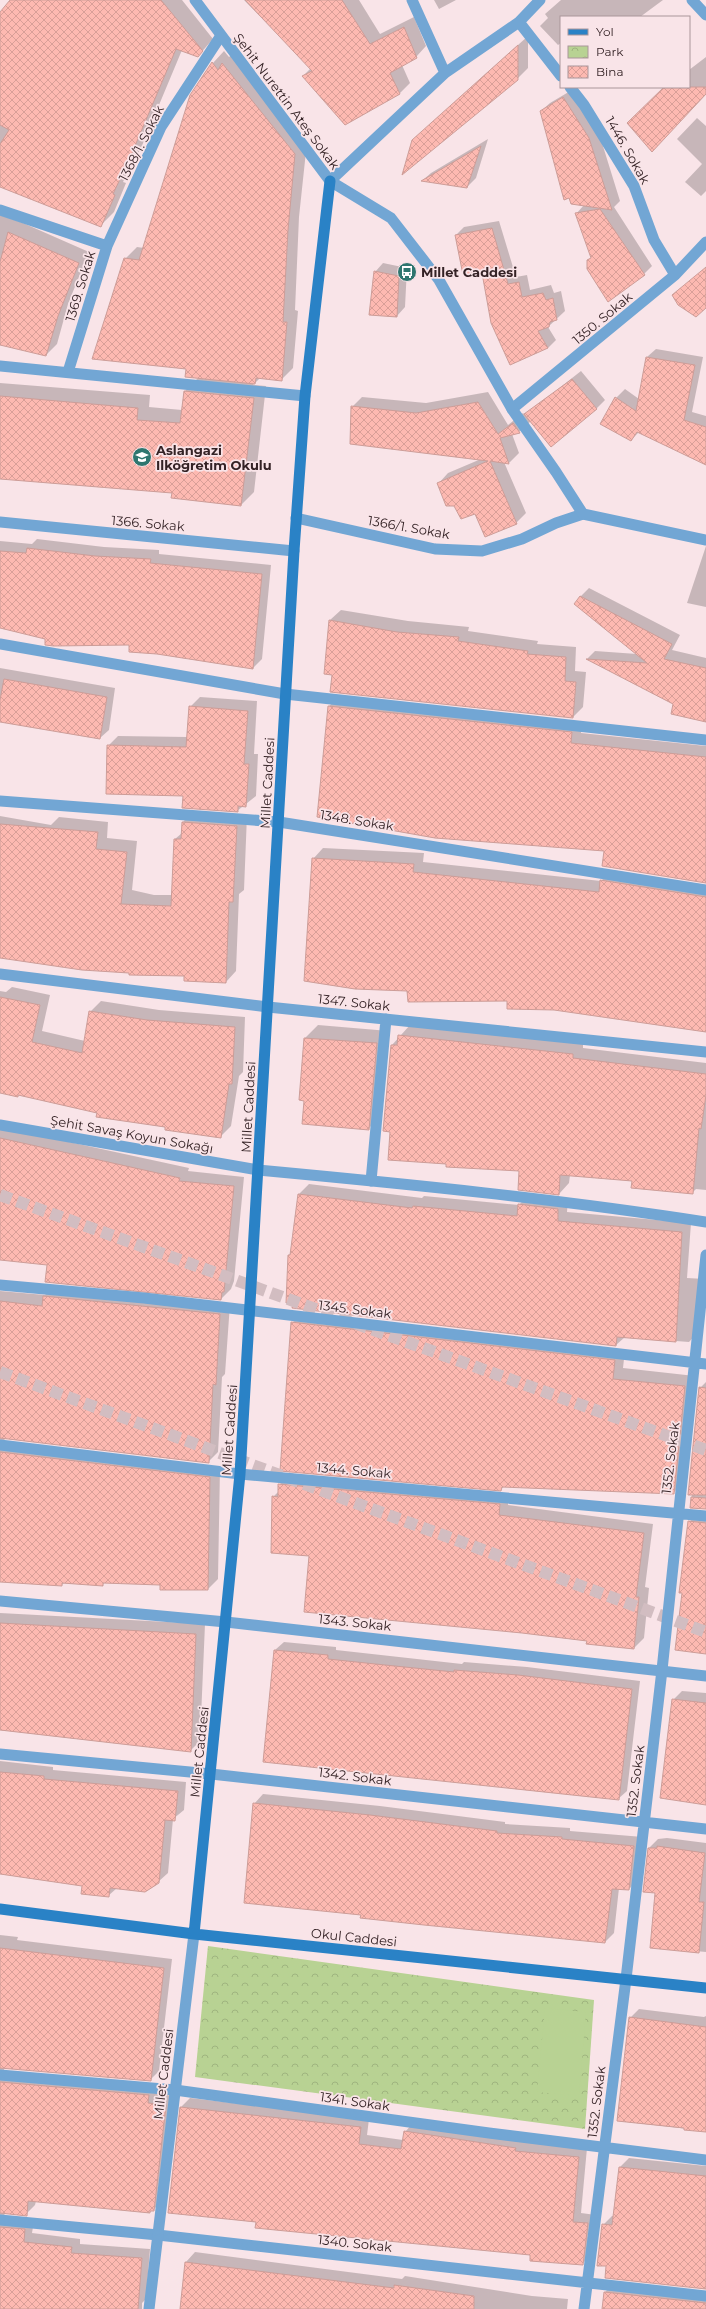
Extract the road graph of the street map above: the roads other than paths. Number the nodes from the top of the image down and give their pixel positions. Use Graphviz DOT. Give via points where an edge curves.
graph roads {
  1 [pos="195,0"];
  2 [pos="412,0"];
  3 [pos="540,0"];
  4 [pos="692,0"];
  5 [pos="706,15"];
  6 [pos="519,22"];
  7 [pos="220,37"];
  8 [pos="444,73"];
  9 [pos="560,75"];
  10 [pos="571,88"];
  11 [pos="330,181"];
  12 [pos="0,210"];
  13 [pos="706,242"];
  14 [pos="107,246"];
  15 [pos="674,275"];
  16 [pos="0,366"];
  17 [pos="68,372"];
  18 [pos="305,396"];
  19 [pos="512,409"];
  20 [pos="583,514"];
  21 [pos="296,518"];
  22 [pos="0,522"];
  23 [pos="706,540"];
  24 [pos="294,550"];
  25 [pos="0,644"];
  26 [pos="285,694"];
  27 [pos="706,740"];
  28 [pos="0,801"];
  29 [pos="279,822"];
  30 [pos="706,890"];
  31 [pos="0,974"];
  32 [pos="268,1007"];
  33 [pos="386,1019"];
  34 [pos="706,1052"];
  35 [pos="0,1125"];
  36 [pos="258,1170"];
  37 [pos="371,1181"];
  38 [pos="706,1222"];
  39 [pos="706,1255"];
  40 [pos="0,1285"];
  41 [pos="250,1311"];
  42 [pos="701,1364"];
  43 [pos="0,1444"];
  44 [pos="240,1474"];
  45 [pos="677,1512"];
  46 [pos="706,1516"];
  47 [pos="0,1601"];
  48 [pos="226,1622"];
  49 [pos="662,1670"];
  50 [pos="706,1676"];
  51 [pos="0,1754"];
  52 [pos="210,1774"];
  53 [pos="644,1824"];
  54 [pos="706,1829"];
  55 [pos="0,1909"];
  56 [pos="194,1934"];
  57 [pos="626,1979"];
  58 [pos="706,1988"];
  59 [pos="0,2075"];
  60 [pos="176,2090"];
  61 [pos="604,2149"];
  62 [pos="706,2160"];
  63 [pos="0,2220"];
  64 [pos="158,2235"];
  65 [pos="588,2282"];
  66 [pos="706,2296"];
  67 [pos="149,2309"];
  68 [pos="584,2309"];
  1 -- 7 [label="street, Şehit Nurettin Ateş Sokak"];
  2 -- 8 [label="street"];
  3 -- 6 [label="street"];
  4 -- 5 [label="street"];
  6 -- 8 [label="street"];
  6 -- 9 [label="street"];
  7 -- 11 [label="street, Şehit Nurettin Ateş Sokak"];
  7 -- 14 [label="street, 1368/1. Sokak" via="161,127"];
  8 -- 11 [label="street"];
  10 -- 15 [label="street, 1446. Sokak" via="634,186 654,240"];
  11 -- 18 [label="main road, Millet Caddesi"];
  11 -- 19 [label="street, Şehit Nurettin Ateş Sokak" via="391,218 439,280"];
  12 -- 14 [label="street, 1369. Sokak"];
  13 -- 15 [label="street, 1350. Sokak"];
  14 -- 17 [label="street, 1369. Sokak"];
  15 -- 19 [label="street, 1350. Sokak"];
  16 -- 17 [label="street"];
  17 -- 18 [label="street"];
  18 -- 21 [label="main road, Millet Caddesi"];
  19 -- 20 [label="street, Şehit Nurettin Ateş Sokak"];
  20 -- 21 [label="street, 1366/1. Sokak" via="522,539 482,551 435,549"];
  20 -- 23 [label="street"];
  21 -- 24 [label="main road, Millet Caddesi"];
  22 -- 24 [label="street, 1366. Sokak"];
  24 -- 26 [label="main road, Millet Caddesi"];
  25 -- 26 [label="street"];
  26 -- 27 [label="street"];
  26 -- 29 [label="main road, Millet Caddesi"];
  28 -- 29 [label="street, 1348. Sokak"];
  29 -- 30 [label="street, 1348. Sokak"];
  29 -- 32 [label="main road, Millet Caddesi"];
  31 -- 32 [label="street, 1347. Sokak"];
  32 -- 33 [label="street, 1347. Sokak"];
  32 -- 36 [label="main road, Millet Caddesi"];
  33 -- 34 [label="street, 1347. Sokak"];
  33 -- 37 [label="street"];
  35 -- 36 [label="street, Şehit Savaş Koyun Sokağı"];
  36 -- 37 [label="street, Şehit Savaş Koyun Sokağı"];
  36 -- 41 [label="main road, Millet Caddesi"];
  37 -- 38 [label="street, Şehit Savaş Koyun Sokağı" via="641,1212"];
  39 -- 42 [label="street, 1352. Sokak"];
  40 -- 41 [label="street, 1345. Sokak"];
  41 -- 42 [label="street, 1345. Sokak"];
  41 -- 44 [label="main road, Millet Caddesi"];
  42 -- 45 [label="street, 1352. Sokak"];
  43 -- 44 [label="street, 1344. Sokak"];
  44 -- 45 [label="street, 1344. Sokak"];
  44 -- 48 [label="main road, Millet Caddesi"];
  45 -- 46 [label="street, 1344. Sokak"];
  45 -- 49 [label="street, 1352. Sokak"];
  47 -- 48 [label="street, 1343. Sokak"];
  48 -- 49 [label="street, 1343. Sokak"];
  48 -- 52 [label="main road, Millet Caddesi"];
  49 -- 50 [label="street, 1343. Sokak"];
  49 -- 53 [label="street, 1352. Sokak"];
  51 -- 52 [label="street, 1342. Sokak"];
  52 -- 53 [label="street, 1342. Sokak"];
  52 -- 56 [label="main road, Millet Caddesi"];
  53 -- 54 [label="street, 1342. Sokak"];
  53 -- 57 [label="street, 1352. Sokak"];
  55 -- 56 [label="main road, Okul Caddesi"];
  56 -- 57 [label="main road, Okul Caddesi"];
  56 -- 60 [label="street, Millet Caddesi"];
  57 -- 58 [label="main road, Okul Caddesi"];
  57 -- 61 [label="street, 1352. Sokak"];
  59 -- 60 [label="street, 1341. Sokak"];
  60 -- 61 [label="street, 1341. Sokak"];
  60 -- 64 [label="street, Millet Caddesi"];
  61 -- 62 [label="street, 1341. Sokak"];
  61 -- 65 [label="street, 1352. Sokak"];
  63 -- 64 [label="street, 1340. Sokak"];
  64 -- 65 [label="street, 1340. Sokak"];
  64 -- 67 [label="street, Millet Caddesi"];
  65 -- 66 [label="street, 1340. Sokak"];
  65 -- 68 [label="street, 1352. Sokak"];
}
